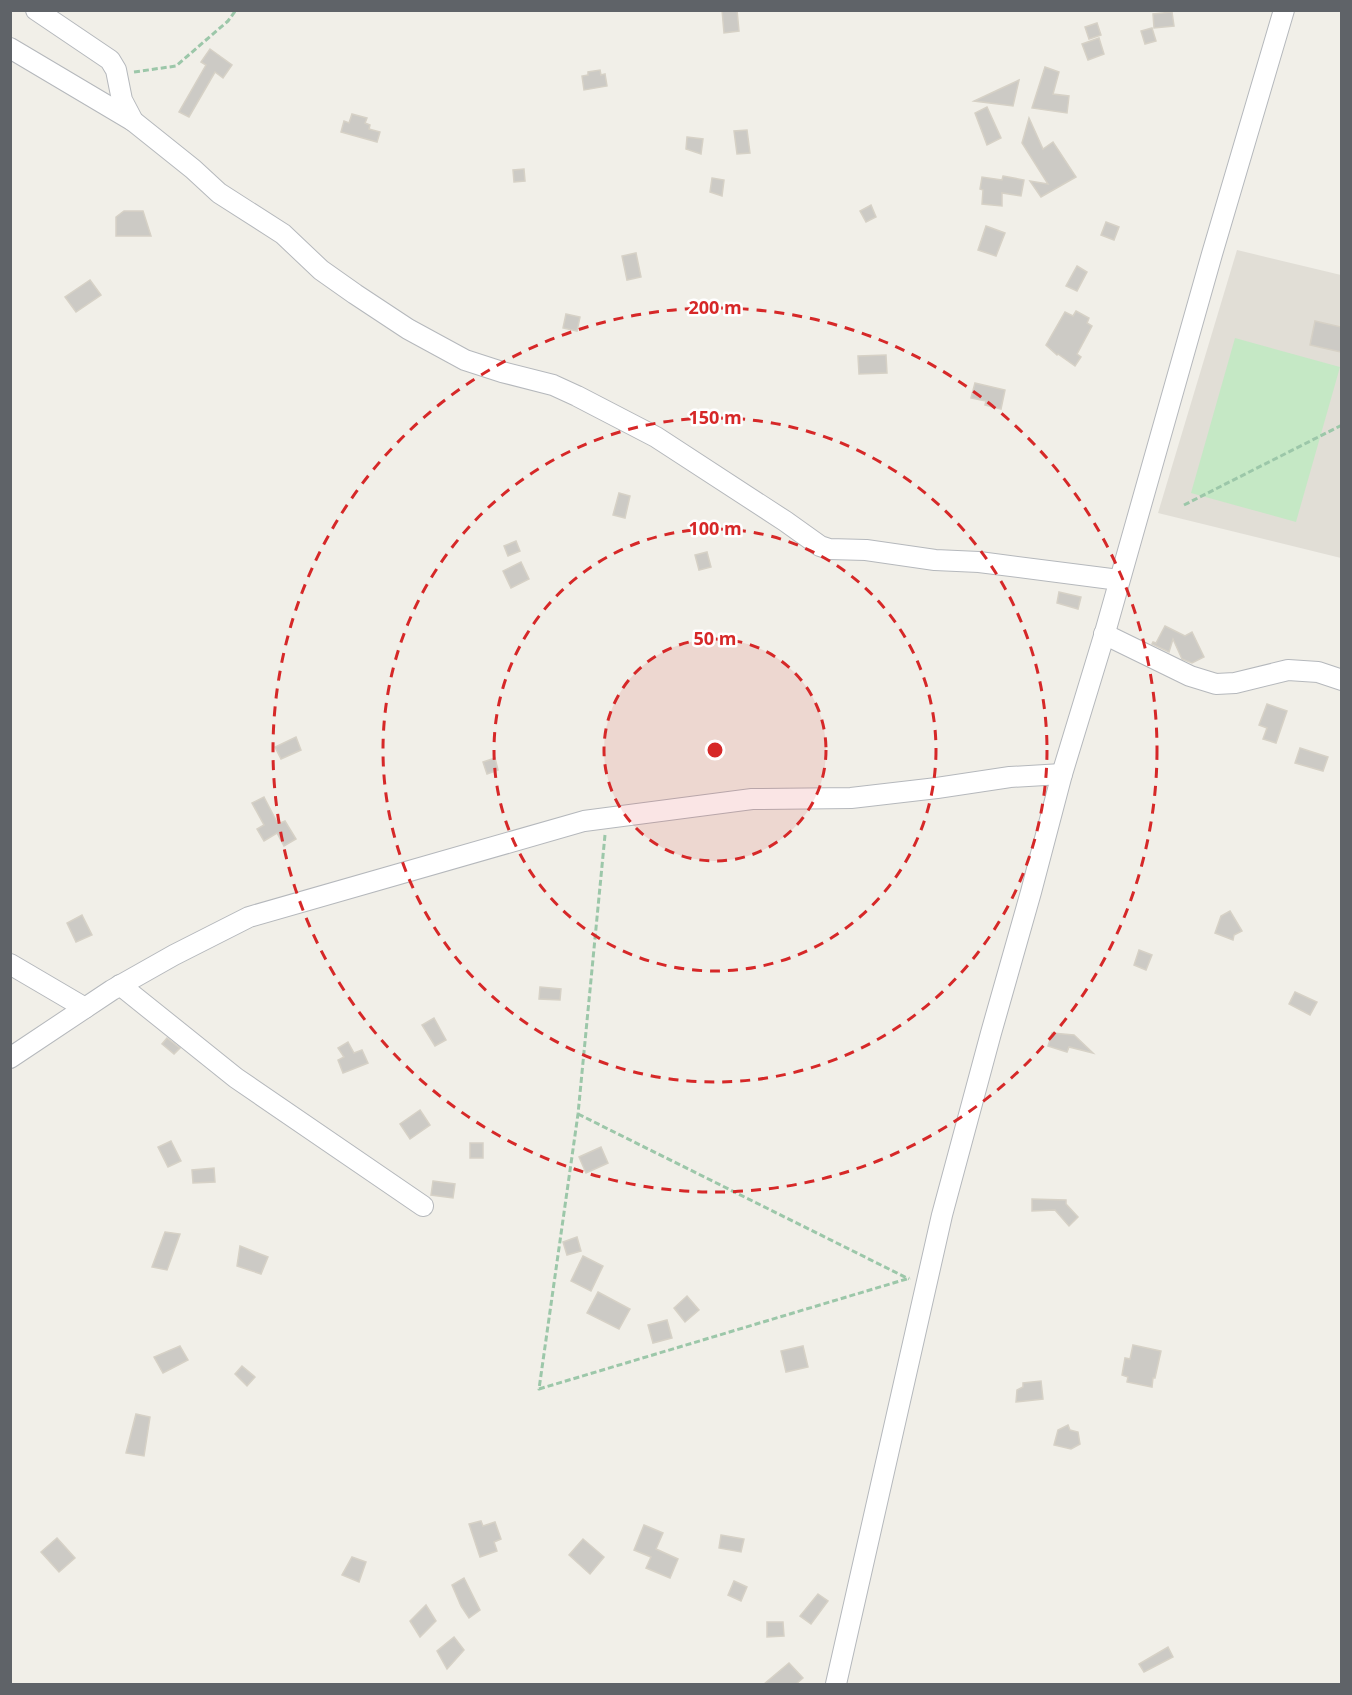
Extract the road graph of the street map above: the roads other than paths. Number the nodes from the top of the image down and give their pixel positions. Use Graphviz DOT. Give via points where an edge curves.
graph roads {
  1 [pos="36,10"];
  2 [pos="1284,10"];
  3 [pos="10,48"];
  4 [pos="133,121"];
  5 [pos="1119,580"];
  6 [pos="1104,634"];
  7 [pos="1341,680"];
  8 [pos="1062,774"];
  9 [pos="10,964"];
  10 [pos="120,985"];
  11 [pos="84,1008"];
  12 [pos="10,1058"];
  13 [pos="423,1206"];
  14 [pos="836,1684"];
  1 -- 4 [label="street" via="110,60"];
  2 -- 5 [label="street"];
  3 -- 4 [label="street"];
  4 -- 5 [label="street" via="219,193 283,234 321,270 408,329 465,360 553,386 656,437 820,546"];
  5 -- 6 [label="street"];
  6 -- 7 [label="street" via="1190,676 1216,684 1304,669"];
  6 -- 8 [label="street"];
  8 -- 10 [label="street" via="851,798 752,799 584,821 249,917"];
  8 -- 14 [label="street" via="929,1273"];
  9 -- 11 [label="street"];
  10 -- 11 [label="street"];
  10 -- 13 [label="street" via="236,1078"];
  11 -- 12 [label="street"];
}
